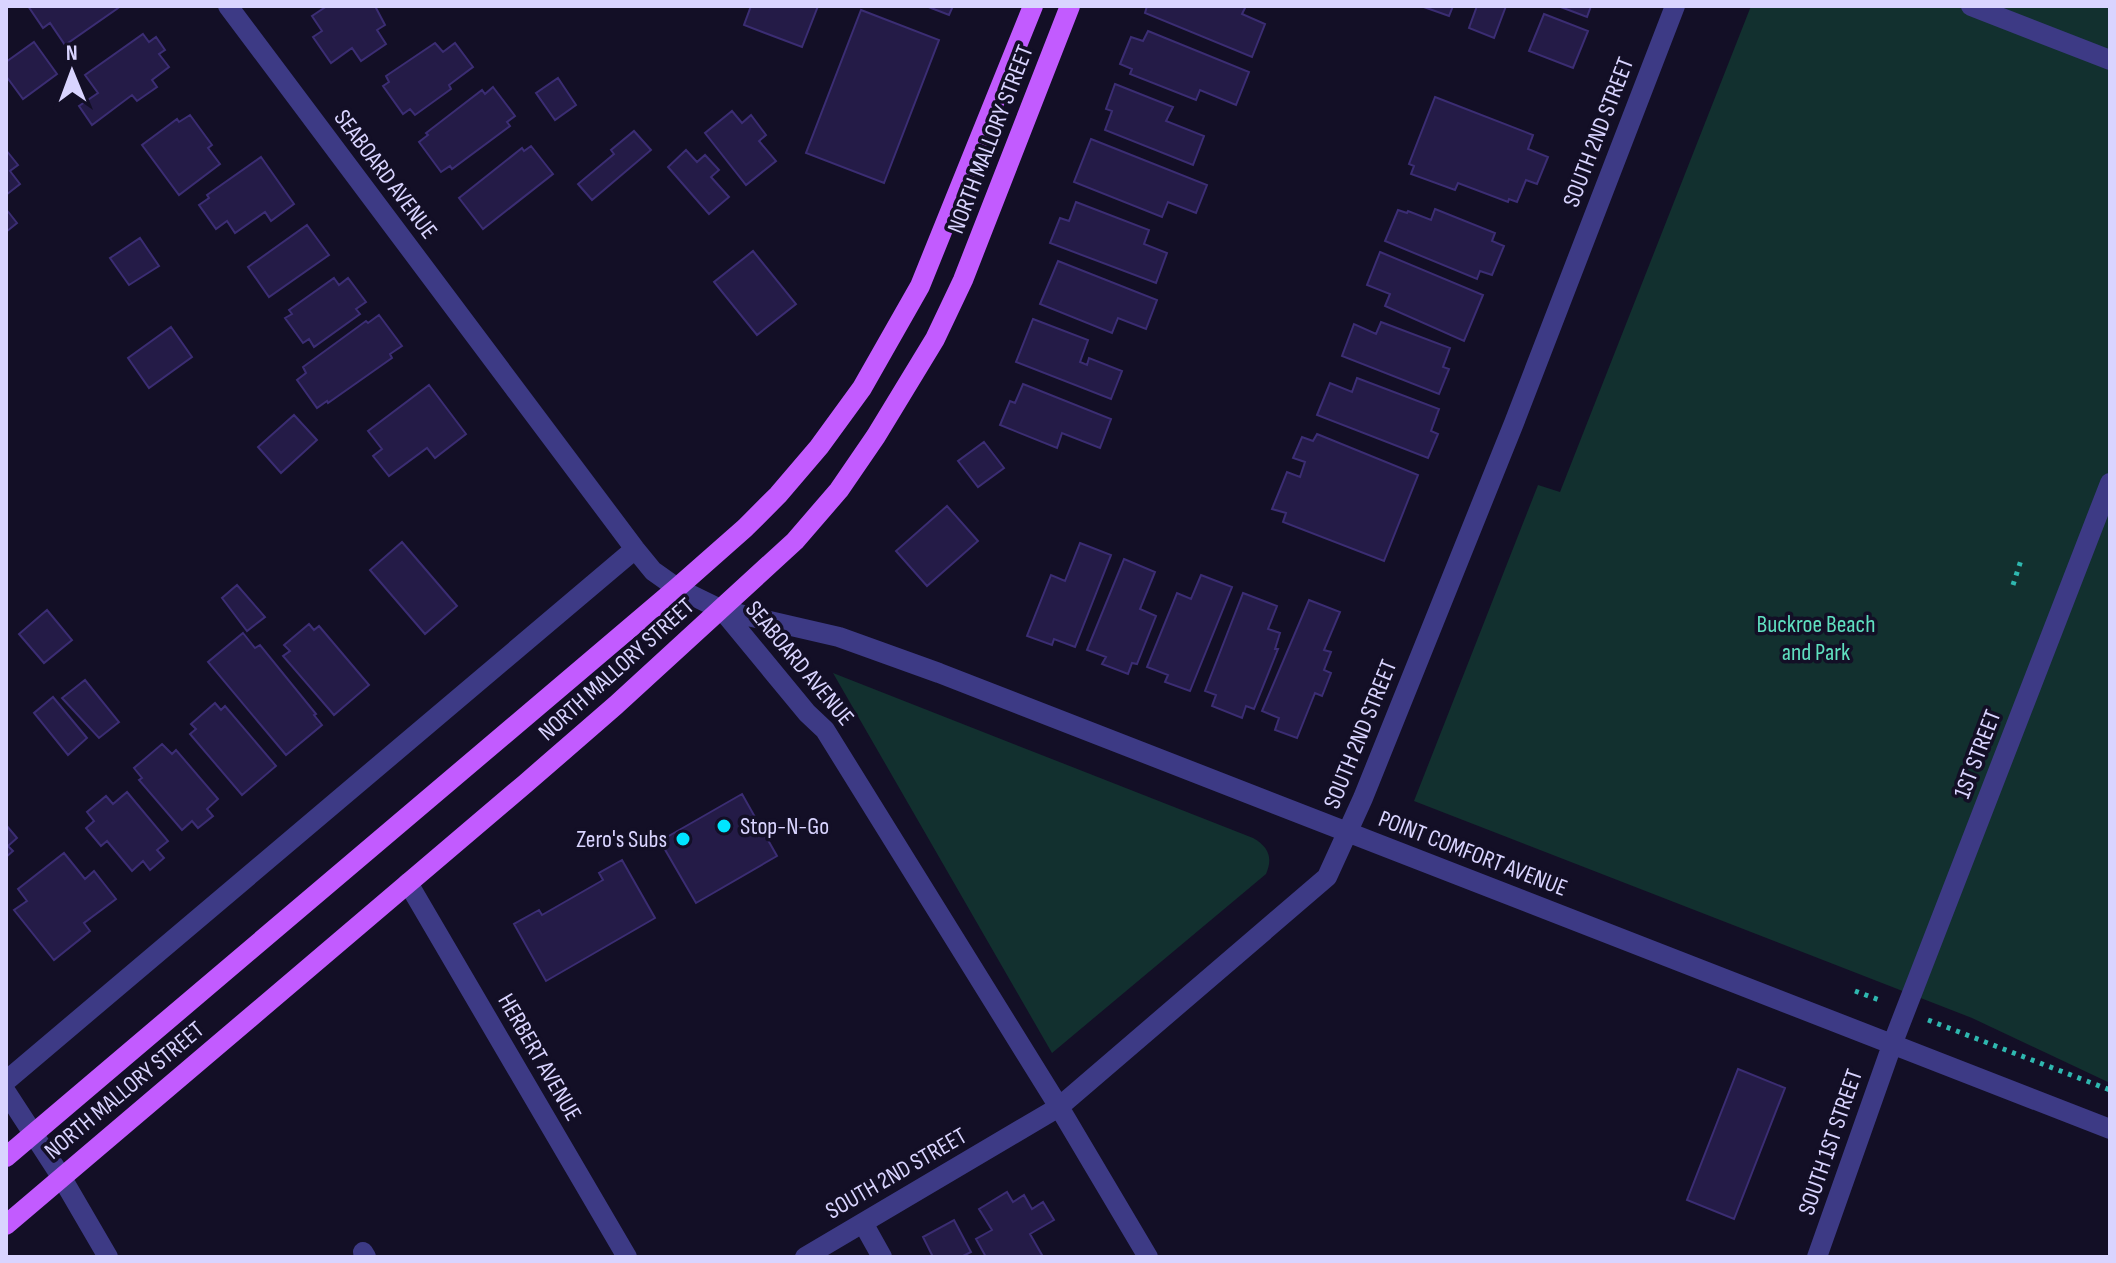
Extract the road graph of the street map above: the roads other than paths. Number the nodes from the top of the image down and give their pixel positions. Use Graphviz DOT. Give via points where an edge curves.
graph roads {
  1 [pos="228,6"];
  2 [pos="1033,6"];
  3 [pos="1070,6"];
  4 [pos="1675,6"];
  5 [pos="1971,6"];
  6 [pos="2110,60"];
  7 [pos="2110,483"];
  8 [pos="635,549"];
  9 [pos="677,588"];
  10 [pos="722,610"];
  11 [pos="1348,832"];
  12 [pos="408,883"];
  13 [pos="1892,1045"];
  14 [pos="6,1081"];
  15 [pos="6,1092"];
  16 [pos="1059,1107"];
  17 [pos="2110,1129"];
  18 [pos="32,1135"];
  19 [pos="6,1157"];
  20 [pos="62,1178"];
  21 [pos="863,1223"];
  22 [pos="6,1225"];
  23 [pos="108,1257"];
  24 [pos="627,1257"];
  25 [pos="805,1257"];
  26 [pos="882,1257"];
  27 [pos="1148,1257"];
  28 [pos="1817,1257"];
  1 -- 8 [label="street, SEABOARD AVENUE"];
  2 -- 9 [label="main road, NORTH MALLORY STREET" via="920,286 862,388 778,495"];
  3 -- 10 [label="main road, NORTH MALLORY STREET" via="935,339 839,490 795,541"];
  4 -- 11 [label="street, SOUTH 2ND STREET"];
  5 -- 6 [label="street"];
  7 -- 13 [label="street, 1ST STREET"];
  8 -- 9 [label="street, SEABOARD AVENUE"];
  8 -- 14 [label="street"];
  9 -- 10 [label="street, SEABOARD AVENUE"];
  9 -- 18 [label="main road, NORTH MALLORY STREET"];
  10 -- 11 [label="street, POINT COMFORT AVENUE" via="839,637"];
  10 -- 12 [label="main road, NORTH MALLORY STREET"];
  10 -- 16 [label="street, SEABOARD AVENUE" via="825,730"];
  11 -- 13 [label="street, POINT COMFORT AVENUE"];
  11 -- 16 [label="street, SOUTH 2ND STREET" via="1327,877"];
  12 -- 20 [label="main road, NORTH MALLORY STREET"];
  12 -- 24 [label="street, HERBERT AVENUE"];
  13 -- 17 [label="street, POINT COMFORT AVENUE"];
  13 -- 28 [label="street, SOUTH 1ST STREET"];
  15 -- 18 [label="street"];
  16 -- 21 [label="street, SOUTH 2ND STREET"];
  16 -- 27 [label="street, SEABOARD AVENUE"];
  18 -- 19 [label="main road, NORTH MALLORY STREET"];
  18 -- 20 [label="street"];
  20 -- 22 [label="main road, NORTH MALLORY STREET"];
  20 -- 23 [label="street"];
  21 -- 25 [label="street, SOUTH 2ND STREET"];
  21 -- 26 [label="street"];
}
